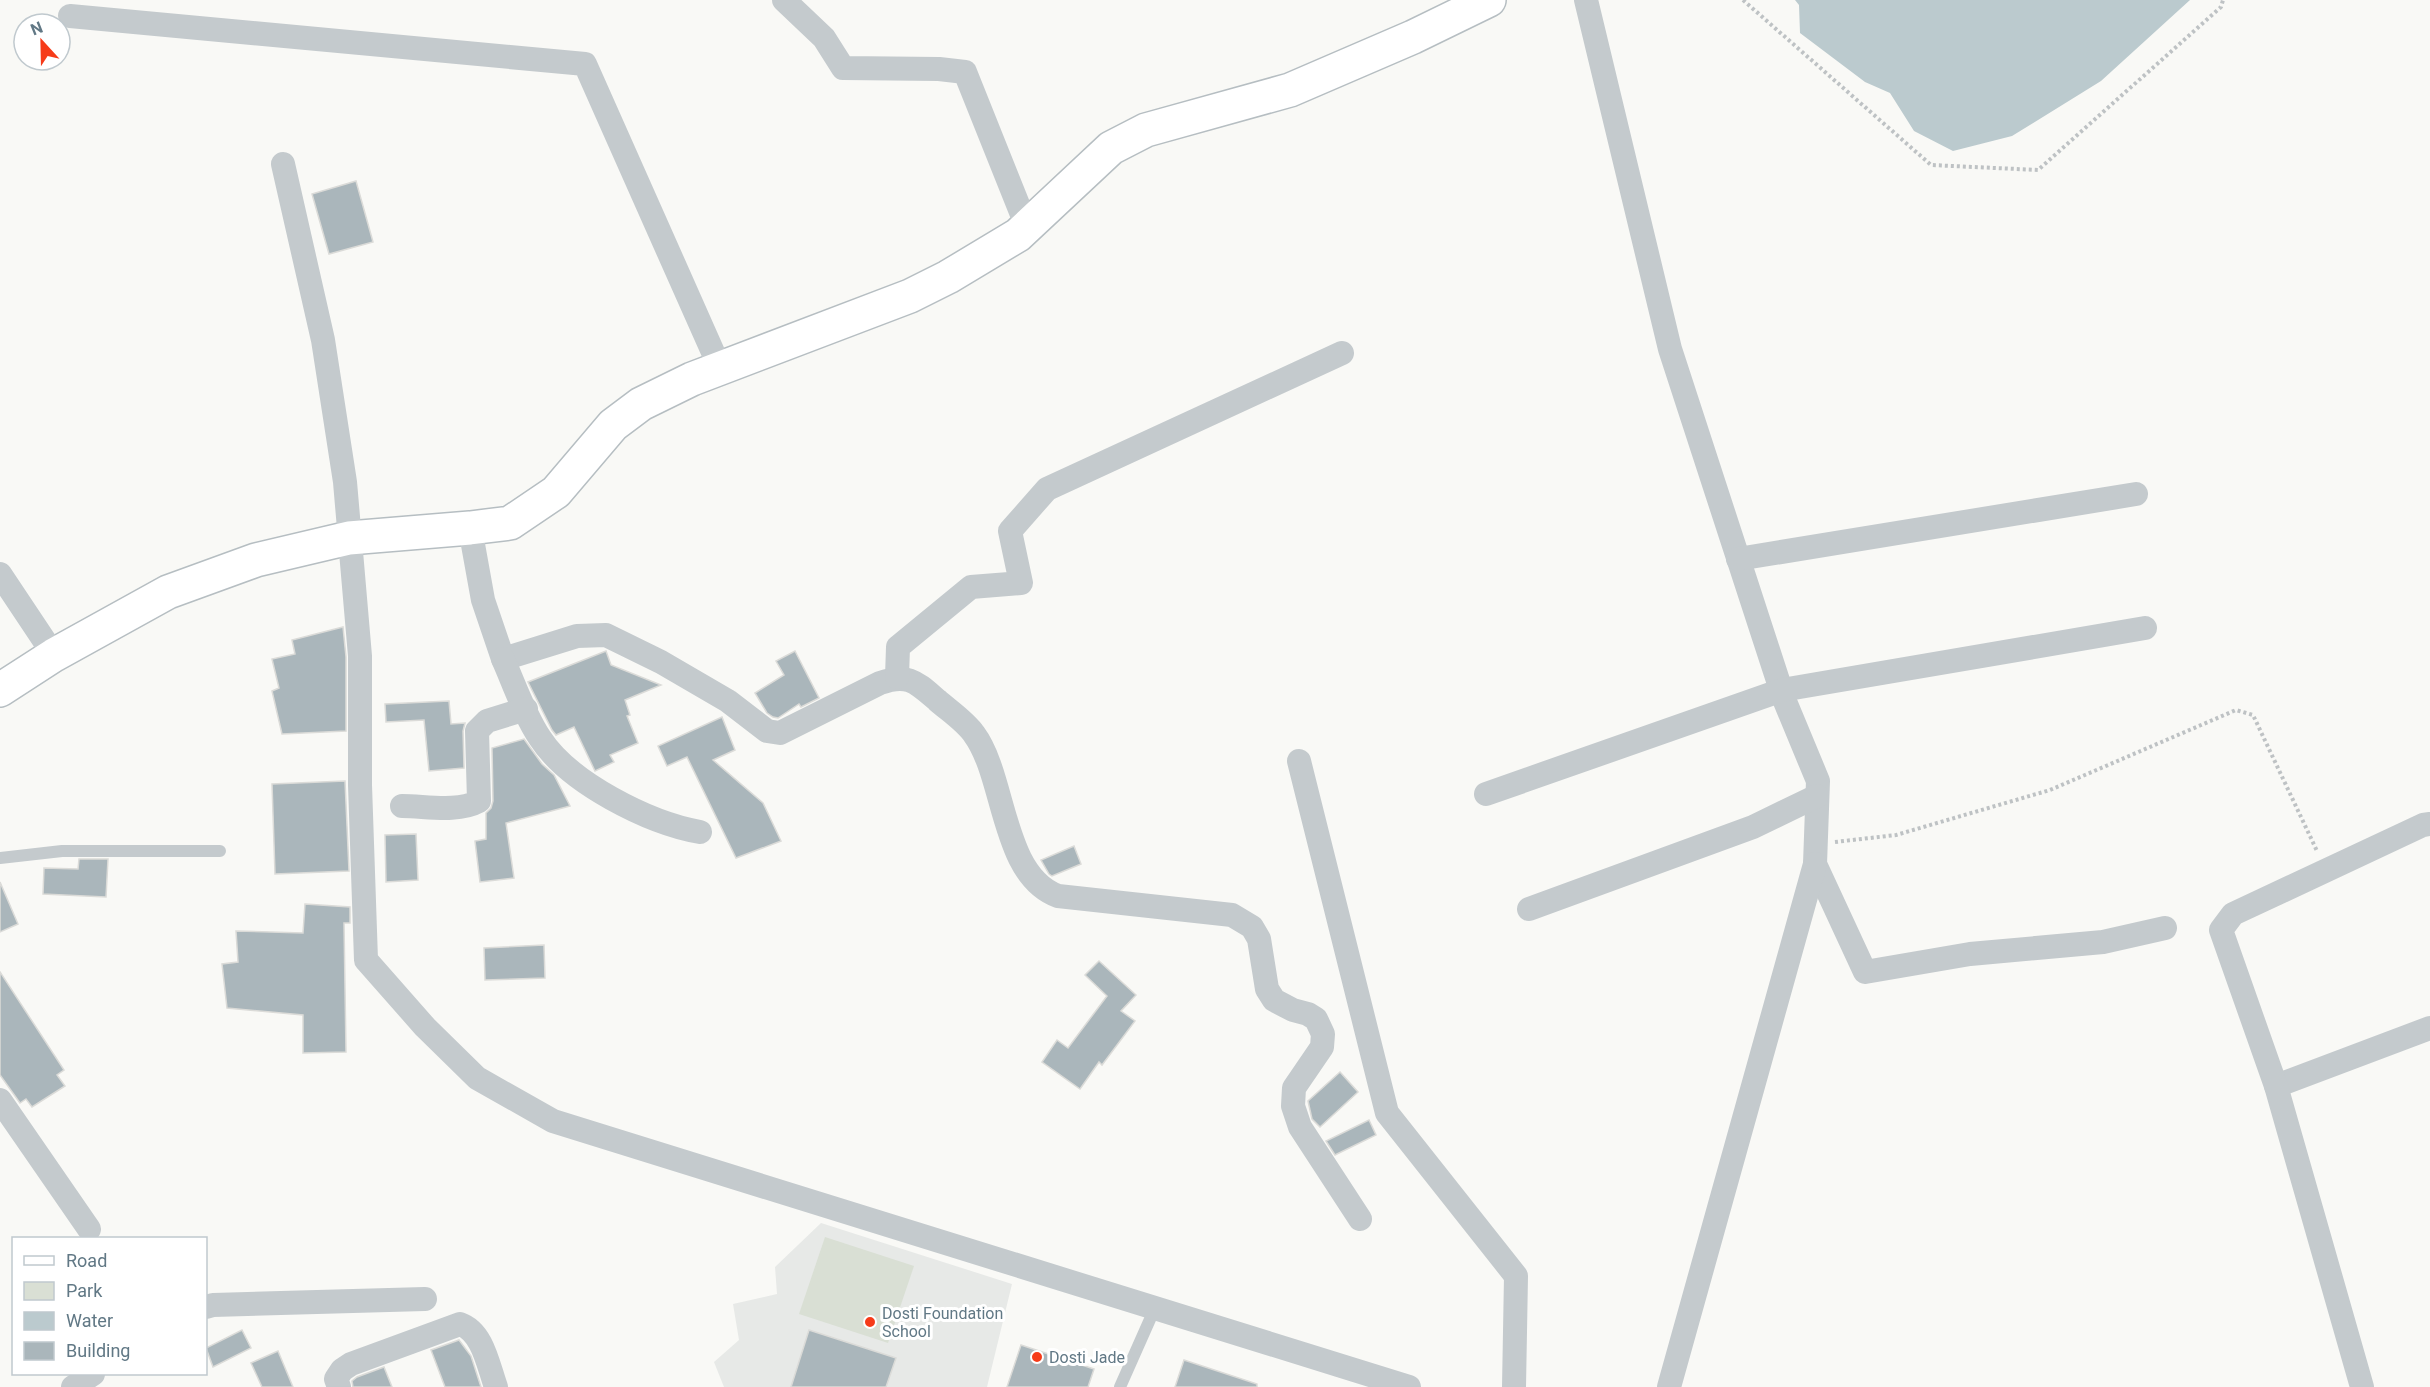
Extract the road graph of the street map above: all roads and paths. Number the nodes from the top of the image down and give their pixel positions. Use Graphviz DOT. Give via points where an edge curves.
graph roads {
  1 [pos="784,0"];
  2 [pos="1487,0"];
  3 [pos="1586,0"];
  4 [pos="1743,0"];
  5 [pos="2223,0"];
  6 [pos="72,16"];
  7 [pos="282,164"];
  8 [pos="1026,226"];
  9 [pos="1342,353"];
  10 [pos="720,368"];
  11 [pos="2136,495"];
  12 [pos="470,528"];
  13 [pos="349,538"];
  14 [pos="1738,559"];
  15 [pos="0,574"];
  16 [pos="2145,627"];
  17 [pos="54,655"];
  18 [pos="503,659"];
  19 [pos="897,677"];
  20 [pos="0,690"];
  21 [pos="1782,690"];
  22 [pos="526,709"];
  23 [pos="1299,761"];
  24 [pos="1485,794"];
  25 [pos="1817,796"];
  26 [pos="402,806"];
  27 [pos="2430,824"];
  28 [pos="700,832"];
  29 [pos="220,851"];
  30 [pos="1815,854"];
  31 [pos="0,858"];
  32 [pos="2327,871"];
  33 [pos="1529,909"];
  34 [pos="2165,928"];
  35 [pos="2430,1028"];
  36 [pos="2276,1086"];
  37 [pos="0,1100"];
  38 [pos="1360,1219"];
  39 [pos="89,1229"];
  40 [pos="425,1299"];
  41 [pos="207,1307"];
  42 [pos="1155,1308"];
  43 [pos="91,1375"];
  44 [pos="73,1387"];
  45 [pos="339,1387"];
  46 [pos="496,1387"];
  47 [pos="1120,1387"];
  48 [pos="1409,1387"];
  49 [pos="1514,1387"];
  50 [pos="1669,1387"];
  51 [pos="2362,1387"];
  1 -- 8 [label="street" via="824,38 843,68 965,72"];
  2 -- 8 [label="street" via="1290,90 1146,130 1111,148"];
  3 -- 14 [label="street" via="1670,349"];
  4 -- 5 [label="path" via="1931,165 2038,170 2221,7"];
  6 -- 10 [label="street" via="585,64"];
  7 -- 13 [label="street" via="323,339 345,482"];
  8 -- 10 [label="street" via="1018,235 910,296"];
  9 -- 19 [label="street" via="1047,489 1010,531 1021,583 971,587 898,647"];
  10 -- 12 [label="street" via="692,379 613,425 556,492 510,523"];
  11 -- 14 [label="street"];
  12 -- 13 [label="street"];
  12 -- 18 [label="street" via="483,600"];
  13 -- 17 [label="street" via="256,560 168,592"];
  13 -- 42 [label="street" via="360,656 366,960 477,1078 553,1121"];
  14 -- 21 [label="street"];
  15 -- 17 [label="street"];
  16 -- 21 [label="street"];
  17 -- 20 [label="street"];
  18 -- 19 [label="street" via="577,636 606,635 728,701 767,731 780,733"];
  18 -- 22 [label="street"];
  19 -- 38 [label="street" via="920,685 974,734 990,766 1010,837 1034,882 1044,891 1058,896 1232,915 1252,927 1259,939 1267,989 1274,1000 1316,1019 1323,1034 1322,1047 1294,1088 1293,1106 1300,1127"];
  21 -- 24 [label="street"];
  21 -- 25 [label="street" via="1818,781"];
  22 -- 26 [label="street" via="487,721 477,731 479,801 470,806"];
  22 -- 28 [label="street" via="540,738 564,767 632,811"];
  23 -- 49 [label="street" via="1388,1113 1516,1276"];
  25 -- 30 [label="street"];
  25 -- 33 [label="street" via="1753,827"];
  27 -- 32 [label="street"];
  29 -- 31 [label="lane" via="62,851"];
  30 -- 32 [label="path" via="2050,790 2236,710 2253,715"];
  30 -- 34 [label="street" via="1865,972 1971,954 2103,942"];
  30 -- 50 [label="street"];
  32 -- 36 [label="street" via="2233,914 2221,930"];
  35 -- 36 [label="street"];
  36 -- 51 [label="street"];
  37 -- 39 [label="street"];
  40 -- 41 [label="street"];
  42 -- 47 [label="lane"];
  42 -- 48 [label="street"];
  43 -- 44 [label="street"];
  45 -- 46 [label="street" via="336,1379 351,1364 460,1324 478,1337"];
}
